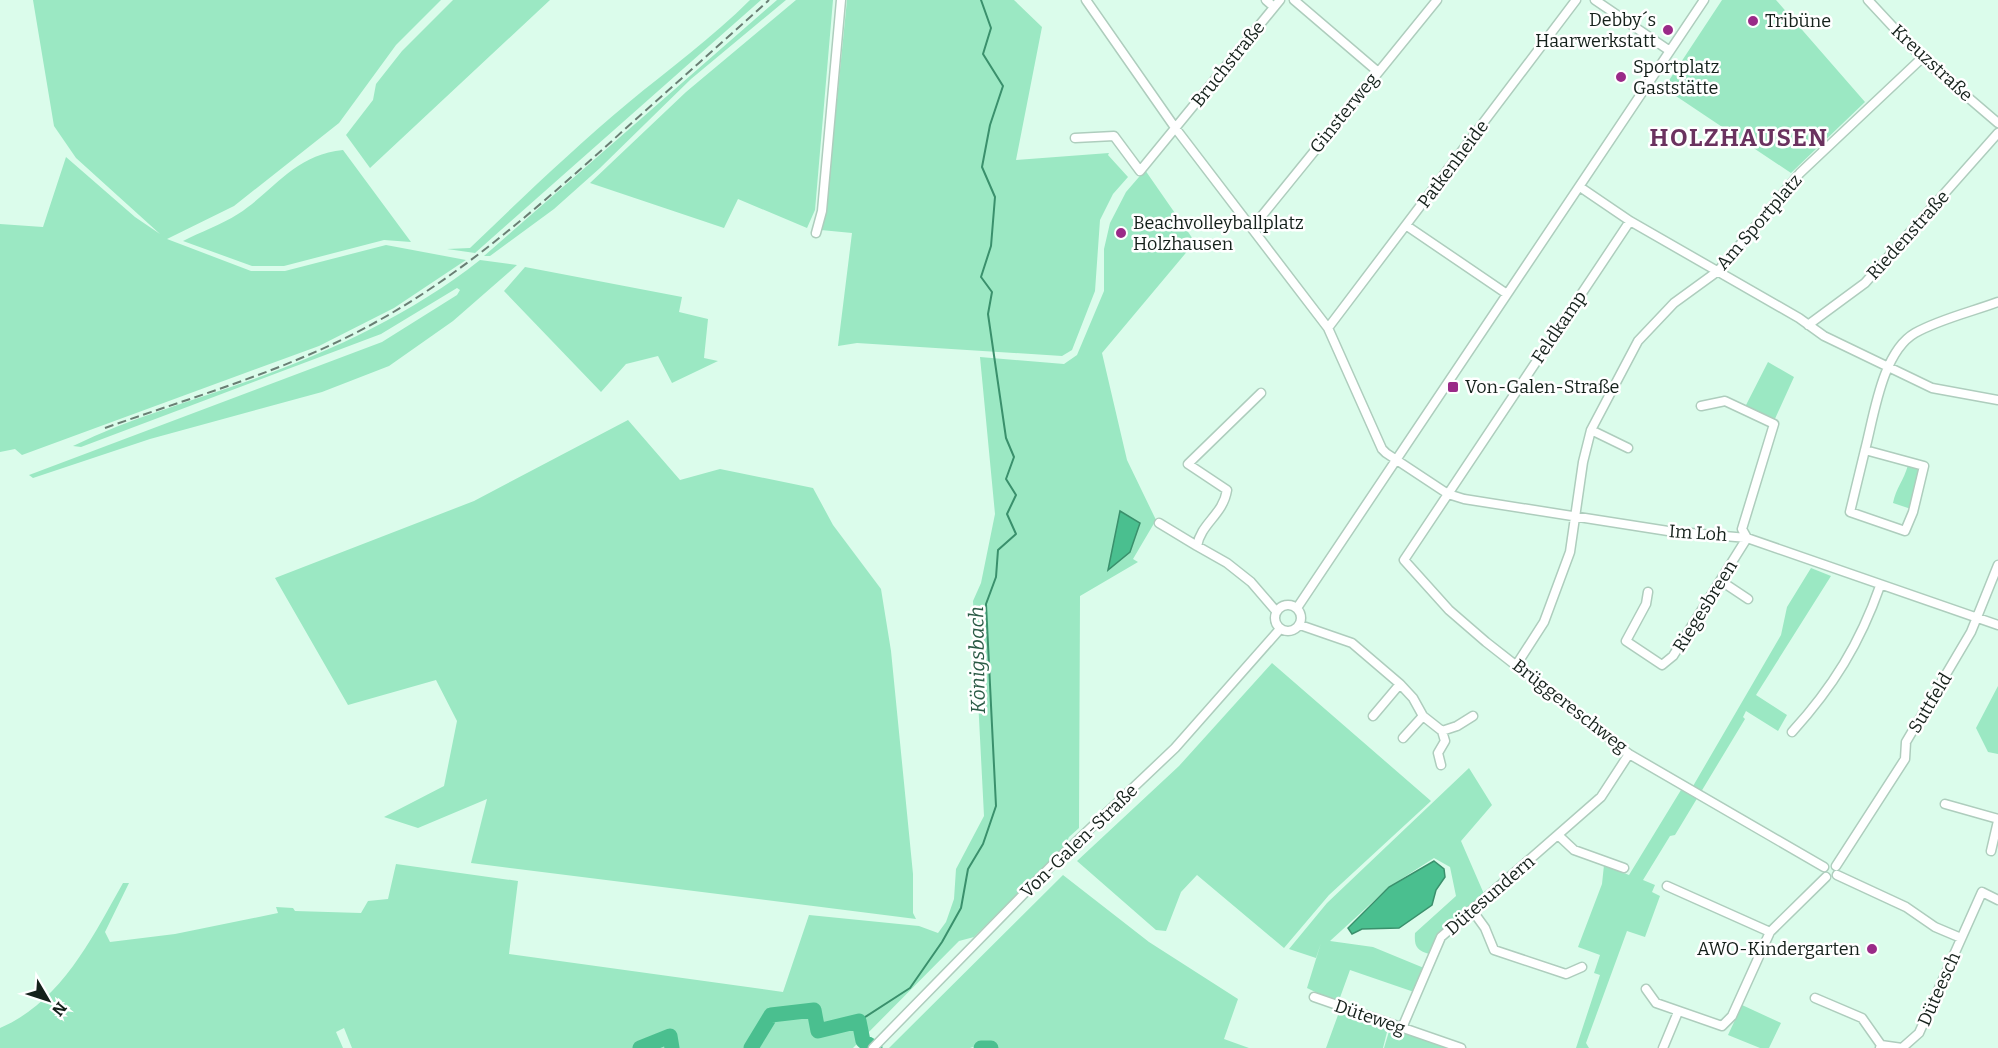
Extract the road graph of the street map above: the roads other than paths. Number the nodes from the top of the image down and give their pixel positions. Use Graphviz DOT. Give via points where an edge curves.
graph roads {
  1 [pos="842,0"];
  2 [pos="1086,0"];
  3 [pos="1266,0"];
  4 [pos="1294,0"];
  5 [pos="1437,0"];
  6 [pos="1576,0"];
  7 [pos="1595,0"];
  8 [pos="1704,0"];
  9 [pos="1868,0"];
  10 [pos="1277,3"];
  11 [pos="1670,51"];
  12 [pos="1922,58"];
  13 [pos="1377,71"];
  14 [pos="1998,123"];
  15 [pos="1176,129"];
  16 [pos="1998,134"];
  17 [pos="1076,138"];
  18 [pos="1580,187"];
  19 [pos="1630,221"];
  20 [pos="1407,226"];
  21 [pos="1252,228"];
  22 [pos="816,233"];
  23 [pos="1718,271"];
  24 [pos="1508,294"];
  25 [pos="1998,302"];
  26 [pos="1808,325"];
  27 [pos="1328,328"];
  28 [pos="1888,365"];
  29 [pos="1261,393"];
  30 [pos="1998,400"];
  31 [pos="1701,406"];
  32 [pos="1591,430"];
  33 [pos="1628,448"];
  34 [pos="1865,450"];
  35 [pos="1396,460"];
  36 [pos="1448,494"];
  37 [pos="1574,518"];
  38 [pos="1160,523"];
  39 [pos="1748,538"];
  40 [pos="1197,546"];
  41 [pos="1998,565"];
  42 [pos="1721,581"];
  43 [pos="1880,586"];
  44 [pos="1648,592"];
  45 [pos="1748,599"];
  46 [pos="1297,608"];
  47 [pos="1276,611"];
  48 [pos="1977,619"];
  49 [pos="1300,625"];
  50 [pos="1998,626"];
  51 [pos="1280,629"];
  52 [pos="1517,664"];
  53 [pos="1400,684"];
  54 [pos="1373,716"];
  55 [pos="1423,716"];
  56 [pos="1473,716"];
  57 [pos="1442,731"];
  58 [pos="1792,732"];
  59 [pos="1403,738"];
  60 [pos="1629,754"];
  61 [pos="1441,765"];
  62 [pos="1946,804"];
  63 [pos="1998,820"];
  64 [pos="1558,835"];
  65 [pos="1991,851"];
  66 [pos="1836,866"];
  67 [pos="1824,867"];
  68 [pos="1624,868"];
  69 [pos="1837,875"];
  70 [pos="1826,877"];
  71 [pos="1667,886"];
  72 [pos="1998,900"];
  73 [pos="1472,910"];
  74 [pos="1770,932"];
  75 [pos="1961,938"];
  76 [pos="1582,967"];
  77 [pos="1646,989"];
  78 [pos="1314,997"];
  79 [pos="1815,998"];
  80 [pos="1678,1012"];
  81 [pos="1402,1028"];
  82 [pos="876,1045"];
  83 [pos="1880,1047"];
  84 [pos="1461,1048"];
  85 [pos="1663,1048"];
  1 -- 22 [label="street" via="822,210"];
  2 -- 15 [label="street, Im Loh"];
  3 -- 10 [label="street"];
  4 -- 13 [label="street"];
  5 -- 13 [label="street, Ginsterweg"];
  6 -- 20 [label="street, Patkenheide"];
  7 -- 11 [label="street"];
  8 -- 11 [label="street"];
  9 -- 12 [label="street, Kreuzstraße"];
  10 -- 15 [label="street, Bruchstraße"];
  11 -- 18 [label="street"];
  12 -- 14 [label="street, Kreuzstraße"];
  12 -- 23 [label="street, Am Sportplatz" via="1800,172"];
  13 -- 21 [label="street, Ginsterweg"];
  15 -- 17 [label="street, Bruchstraße" via="1140,171 1114,136"];
  15 -- 21 [label="street, Im Loh"];
  16 -- 26 [label="street, Riedenstraße" via="1865,283"];
  18 -- 19 [label="street"];
  18 -- 24 [label="street"];
  19 -- 23 [label="street"];
  19 -- 36 [label="street, Feldkamp"];
  20 -- 24 [label="street"];
  20 -- 27 [label="street, Patkenheide"];
  21 -- 27 [label="street, Im Loh"];
  23 -- 26 [label="street"];
  23 -- 32 [label="street, Am Sportplatz" via="1674,303 1638,341"];
  24 -- 35 [label="street"];
  25 -- 28 [label="street" via="1915,333"];
  26 -- 28 [label="street"];
  27 -- 35 [label="street, Im Loh" via="1382,449"];
  28 -- 30 [label="street" via="1932,388"];
  28 -- 34 [label="street"];
  29 -- 40 [label="street" via="1188,464 1227,490 1225,504 1198,536"];
  31 -- 39 [label="street" via="1725,401 1774,424 1742,530"];
  32 -- 33 [label="street"];
  32 -- 37 [label="street, Am Sportplatz"];
  34 -- 34 [label="street" via="1924,466 1905,531 1850,512"];
  35 -- 36 [label="street, Im Loh"];
  35 -- 46 [label="street"];
  36 -- 37 [label="street, Im Loh"];
  36 -- 52 [label="street, Brüggereschweg" via="1404,560 1449,610"];
  37 -- 39 [label="street, Im Loh"];
  37 -- 52 [label="street, Am Sportplatz" via="1570,552 1544,622"];
  38 -- 40 [label="street"];
  39 -- 42 [label="street, Riegesbreen"];
  39 -- 43 [label="street, Im Loh"];
  40 -- 47 [label="street" via="1251,582"];
  41 -- 48 [label="street, Suttfeld"];
  42 -- 44 [label="street, Riegesbreen" via="1673,656 1662,664 1626,641 1646,604"];
  42 -- 45 [label="street"];
  43 -- 48 [label="street, Im Loh"];
  43 -- 58 [label="street" via="1867,622 1824,697"];
  46 -- 47 [label="street" via="1290,604"];
  46 -- 49 [label="street" via="1302,619"];
  47 -- 51 [label="street" via="1274,617"];
  48 -- 50 [label="street, Im Loh"];
  48 -- 66 [label="street, Suttfeld" via="1906,742 1905,759"];
  49 -- 51 [label="street" via="1288,632"];
  49 -- 53 [label="street" via="1352,643"];
  51 -- 82 [label="street, Von-Galen-Straße" via="1175,748 1057,860"];
  52 -- 60 [label="street, Brüggereschweg"];
  53 -- 54 [label="street"];
  53 -- 55 [label="street"];
  55 -- 57 [label="street"];
  55 -- 59 [label="street"];
  56 -- 57 [label="street"];
  57 -- 61 [label="street" via="1445,741 1438,753"];
  60 -- 64 [label="street, Dütesundern" via="1601,797"];
  60 -- 67 [label="street, Brüggereschweg"];
  62 -- 63 [label="street"];
  63 -- 65 [label="street"];
  64 -- 68 [label="street" via="1574,850"];
  64 -- 73 [label="street, Dütesundern"];
  66 -- 67 [label="street" via="1830,863"];
  66 -- 69 [label="street"];
  67 -- 70 [label="street"];
  69 -- 70 [label="street"];
  69 -- 75 [label="street"];
  70 -- 74 [label="street"];
  71 -- 74 [label="street"];
  72 -- 75 [label="street, Düteesch" via="1982,892"];
  73 -- 76 [label="street" via="1494,951 1566,974"];
  73 -- 81 [label="street, Dütesundern" via="1441,937"];
  74 -- 80 [label="street" via="1732,1016 1722,1026"];
  75 -- 83 [label="street, Düteesch" via="1919,1034 1902,1048"];
  77 -- 80 [label="street" via="1656,1004"];
  78 -- 81 [label="street, Düteweg"];
  79 -- 83 [label="street, Düteesch" via="1862,1018"];
  80 -- 85 [label="street"];
  81 -- 84 [label="street, Düteweg"];
}
